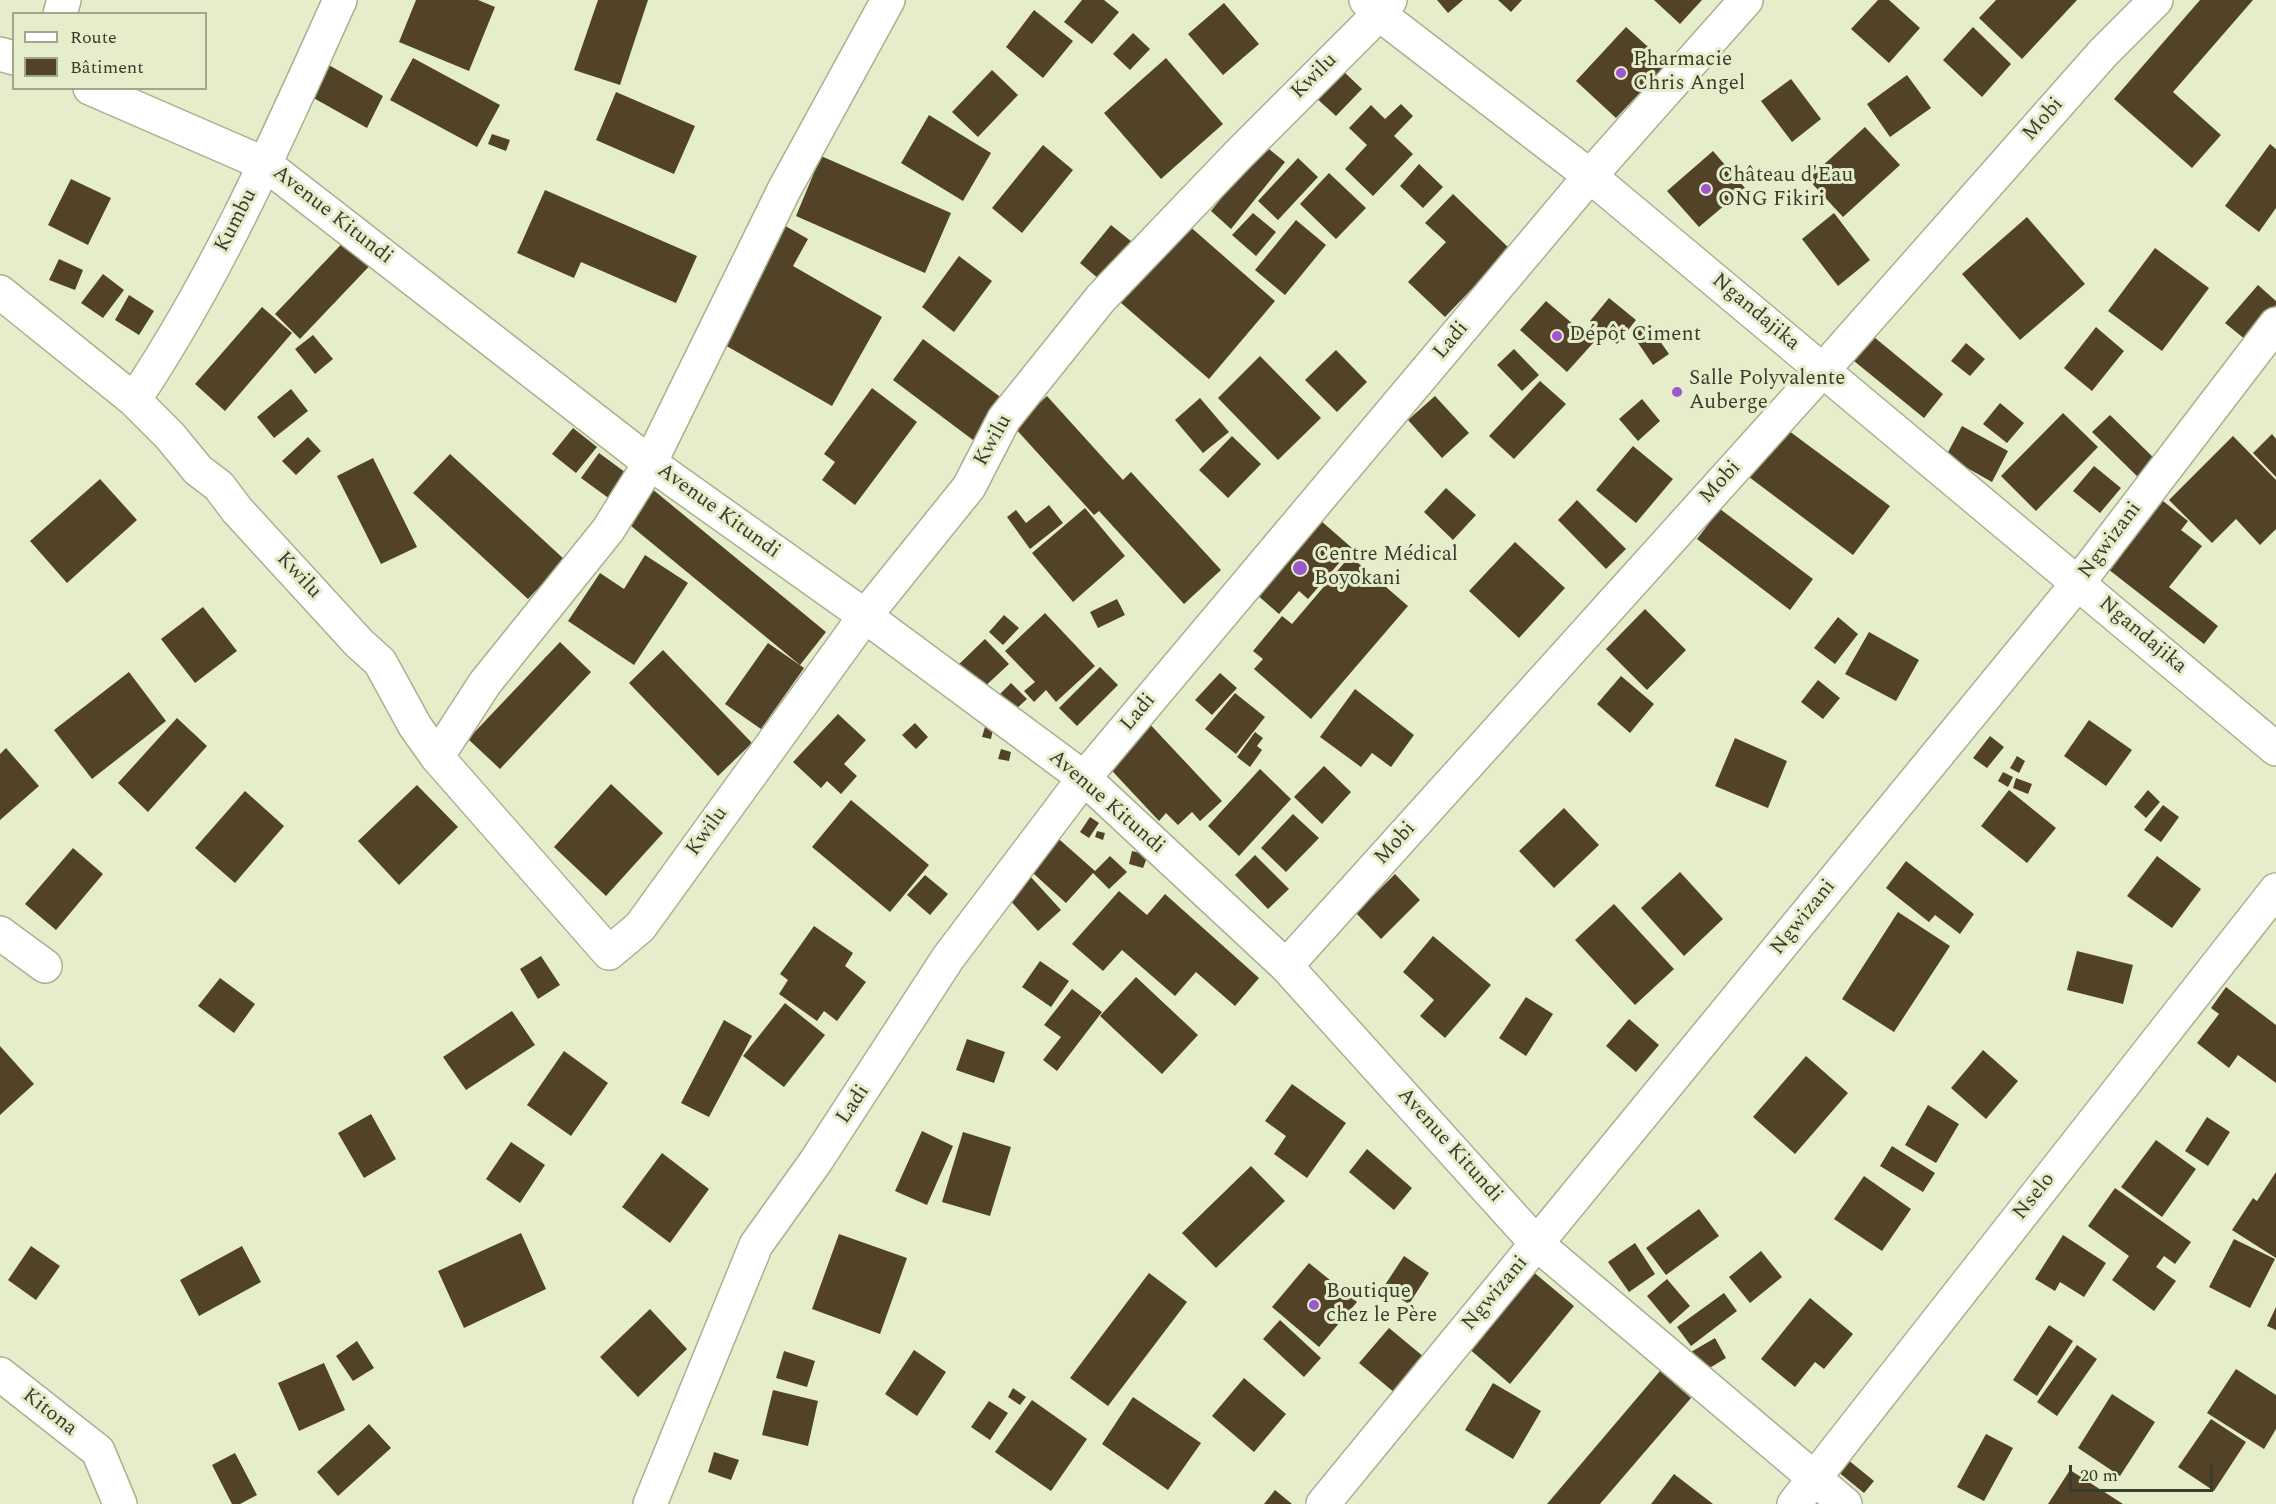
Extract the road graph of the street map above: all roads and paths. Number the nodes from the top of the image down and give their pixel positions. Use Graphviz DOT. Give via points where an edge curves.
graph roads {
  1 [pos="340,0"];
  2 [pos="888,0"];
  3 [pos="1746,0"];
  4 [pos="2156,0"];
  5 [pos="1378,5"];
  6 [pos="95,90"];
  7 [pos="265,164"];
  8 [pos="1590,176"];
  9 [pos="0,292"];
  10 [pos="2276,324"];
  11 [pos="1823,370"];
  12 [pos="134,400"];
  13 [pos="650,463"];
  14 [pos="2078,583"];
  15 [pos="865,616"];
  16 [pos="2276,749"];
  17 [pos="437,757"];
  18 [pos="1084,777"];
  19 [pos="2276,890"];
  20 [pos="0,933"];
  21 [pos="45,966"];
  22 [pos="1286,966"];
  23 [pos="1537,1244"];
  24 [pos="0,1374"];
  25 [pos="1814,1478"];
  26 [pos="120,1504"];
  27 [pos="650,1504"];
  28 [pos="1323,1504"];
  29 [pos="1794,1504"];
  30 [pos="1845,1504"];
  1 -- 7 [label="street, Kumbu"];
  2 -- 13 [label="street" via="784,190"];
  3 -- 8 [label="street, Ladi"];
  4 -- 11 [label="street, Mobi" via="2103,53"];
  5 -- 8 [label="street, Ngandajika"];
  5 -- 15 [label="street, Kwilu" via="1101,298 1004,419 969,487"];
  6 -- 7 [label="street, Avenue Kitundi"];
  7 -- 12 [label="street, Kumbu" via="229,239"];
  7 -- 13 [label="street, Avenue Kitundi"];
  8 -- 11 [label="street, Ngandajika"];
  8 -- 18 [label="street, Ladi"];
  9 -- 12 [label="street, Kwilu"];
  10 -- 14 [label="street, Ngwizani"];
  11 -- 14 [label="street, Ngandajika"];
  11 -- 22 [label="street, Mobi"];
  12 -- 17 [label="street, Kwilu" via="198,470 219,486 380,662"];
  13 -- 15 [label="street, Avenue Kitundi"];
  13 -- 17 [label="street" via="608,530 485,682"];
  14 -- 16 [label="street, Ngandajika"];
  14 -- 23 [label="street, Ngwizani"];
  15 -- 17 [label="street, Kwilu" via="640,927 609,954"];
  15 -- 18 [label="street, Avenue Kitundi"];
  18 -- 22 [label="street, Avenue Kitundi"];
  18 -- 27 [label="street, Ladi" via="948,958 816,1161 756,1245"];
  19 -- 25 [label="street, Nselo"];
  20 -- 21 [label="street"];
  22 -- 23 [label="street, Avenue Kitundi"];
  23 -- 25 [label="street, Avenue Kitundi"];
  23 -- 28 [label="street, Ngwizani"];
  24 -- 26 [label="street, Kitona" via="98,1451"];
  25 -- 29 [label="street, Nselo"];
  25 -- 30 [label="street, Avenue Kitundi"];
}
